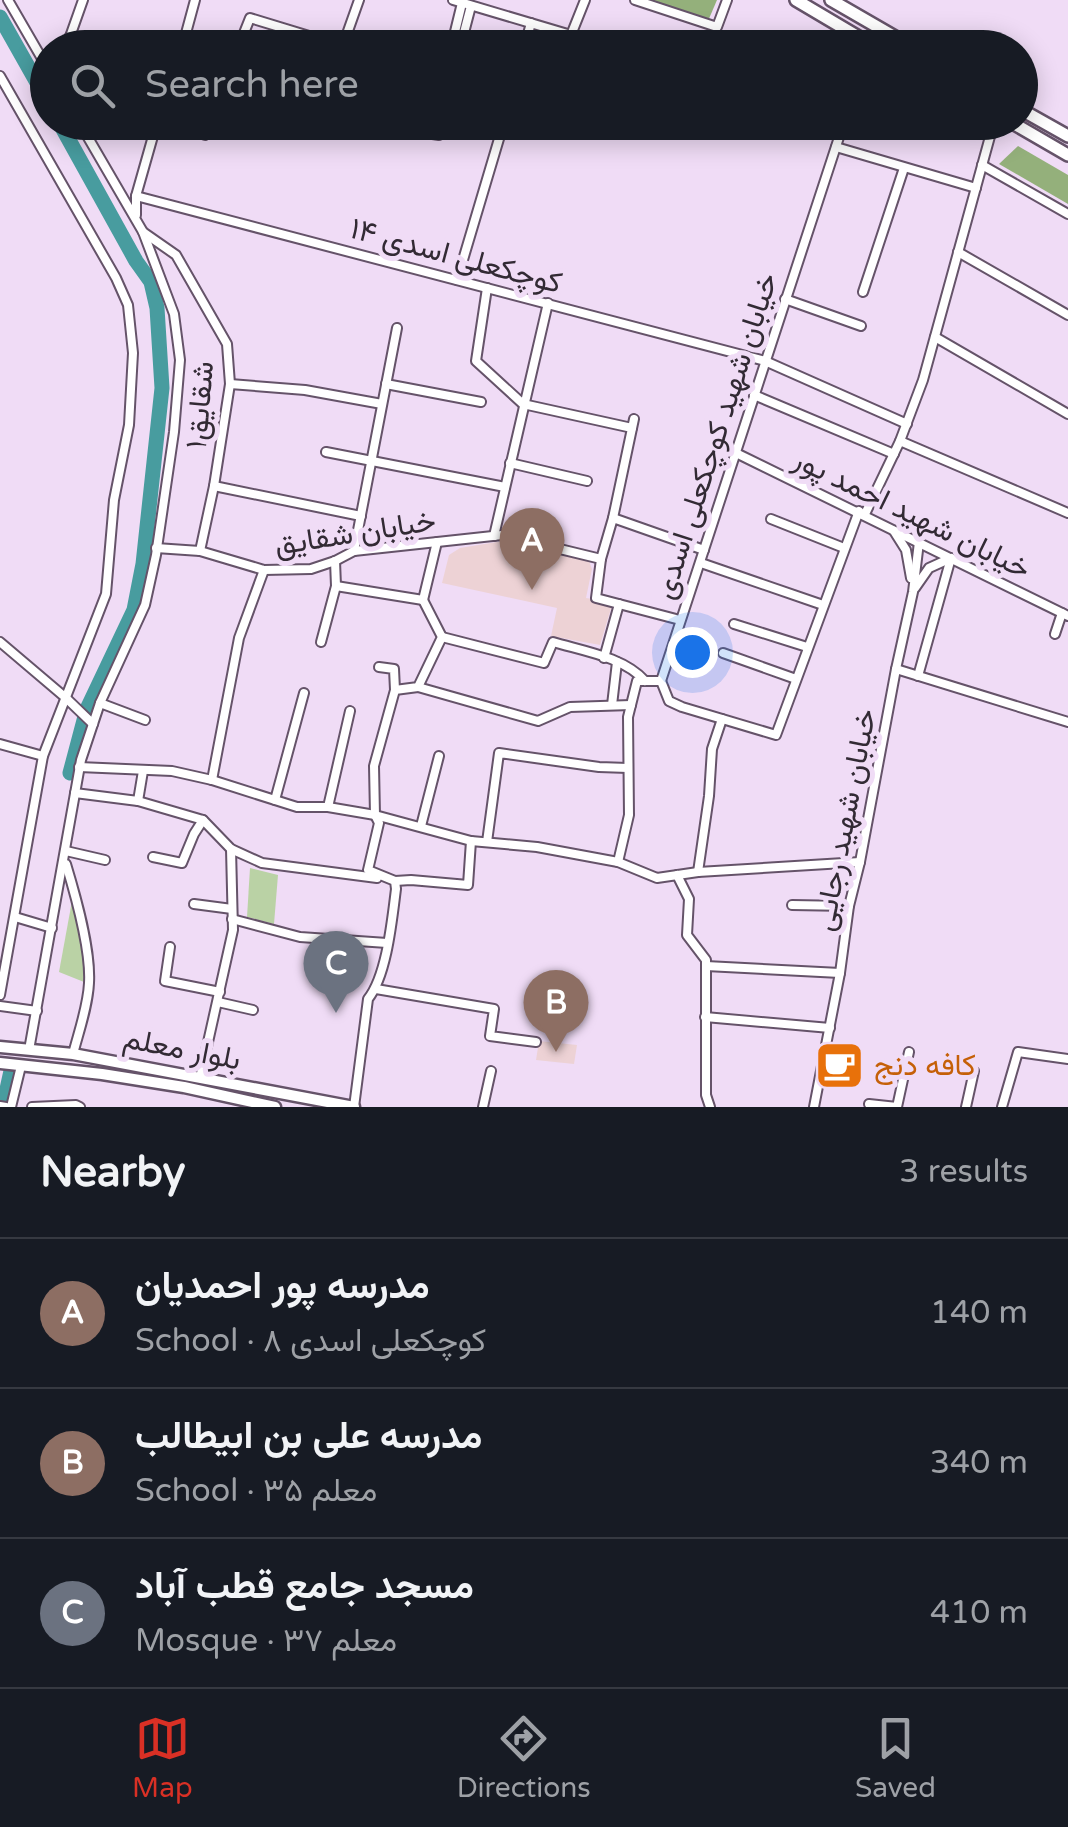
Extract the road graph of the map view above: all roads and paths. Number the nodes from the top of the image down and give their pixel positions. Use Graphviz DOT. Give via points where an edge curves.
graph roads {
  1 [pos="8,0"];
  2 [pos="83,0"];
  3 [pos="194,0"];
  4 [pos="358,0"];
  5 [pos="510,0"];
  6 [pos="585,0"];
  7 [pos="635,0"];
  8 [pos="727,0"];
  9 [pos="796,0"];
  10 [pos="831,0"];
  11 [pos="462,3"];
  12 [pos="505,14"];
  13 [pos="530,23"];
  14 [pos="72,30"];
  15 [pos="186,30"];
  16 [pos="245,30"];
  17 [pos="288,30"];
  18 [pos="348,30"];
  19 [pos="455,30"];
  20 [pos="461,30"];
  21 [pos="528,30"];
  22 [pos="554,30"];
  23 [pos="573,30"];
  24 [pos="845,30"];
  25 [pos="883,30"];
  26 [pos="30,38"];
  27 [pos="0,76"];
  28 [pos="1038,119"];
  29 [pos="30,128"];
  30 [pos="1068,136"];
  31 [pos="1038,137"];
  32 [pos="37,140"];
  33 [pos="90,140"];
  34 [pos="152,140"];
  35 [pos="499,140"];
  36 [pos="838,140"];
  37 [pos="989,140"];
  38 [pos="836,147"];
  39 [pos="1068,155"];
  40 [pos="982,165"];
  41 [pos="904,168"];
  42 [pos="976,188"];
  43 [pos="136,196"];
  44 [pos="1068,214"];
  45 [pos="136,218"];
  46 [pos="143,232"];
  47 [pos="958,252"];
  48 [pos="457,280"];
  49 [pos="488,288"];
  50 [pos="863,292"];
  51 [pos="785,299"];
  52 [pos="548,303"];
  53 [pos="1068,314"];
  54 [pos="861,326"];
  55 [pos="397,328"];
  56 [pos="935,337"];
  57 [pos="765,361"];
  58 [pos="230,384"];
  59 [pos="386,384"];
  60 [pos="754,394"];
  61 [pos="481,402"];
  62 [pos="382,404"];
  63 [pos="522,404"];
  64 [pos="1067,413"];
  65 [pos="907,424"];
  66 [pos="900,440"];
  67 [pos="326,452"];
  68 [pos="736,453"];
  69 [pos="894,454"];
  70 [pos="372,460"];
  71 [pos="510,463"];
  72 [pos="587,482"];
  73 [pos="214,486"];
  74 [pos="505,487"];
  75 [pos="862,513"];
  76 [pos="1068,513"];
  77 [pos="361,516"];
  78 [pos="612,518"];
  79 [pos="771,519"];
  80 [pos="892,528"];
  81 [pos="498,535"];
  82 [pos="437,542"];
  83 [pos="919,542"];
  84 [pos="156,548"];
  85 [pos="844,548"];
  86 [pos="200,550"];
  87 [pos="354,550"];
  88 [pos="704,550"];
  89 [pos="951,558"];
  90 [pos="600,559"];
  91 [pos="335,561"];
  92 [pos="701,563"];
  93 [pos="264,570"];
  94 [pos="336,586"];
  95 [pos="913,592"];
  96 [pos="423,600"];
  97 [pos="619,604"];
  98 [pos="823,605"];
  99 [pos="1065,614"];
  100 [pos="680,620"];
  101 [pos="734,624"];
  102 [pos="1054,634"];
  103 [pos="442,637"];
  104 [pos="0,642"];
  105 [pos="320,642"];
  106 [pos="808,647"];
  107 [pos="723,653"];
  108 [pos="604,658"];
  109 [pos="617,662"];
  110 [pos="378,667"];
  111 [pos="896,670"];
  112 [pos="918,676"];
  113 [pos="645,680"];
  114 [pos="661,680"];
  115 [pos="796,680"];
  116 [pos="418,687"];
  117 [pos="395,690"];
  118 [pos="304,692"];
  119 [pos="66,698"];
  120 [pos="100,702"];
  121 [pos="631,704"];
  122 [pos="612,705"];
  123 [pos="350,710"];
  124 [pos="722,719"];
  125 [pos="145,720"];
  126 [pos="1068,722"];
  127 [pos="93,724"];
  128 [pos="0,744"];
  129 [pos="44,756"];
  130 [pos="439,756"];
  131 [pos="79,766"];
  132 [pos="628,768"];
  133 [pos="143,771"];
  134 [pos="212,780"];
  135 [pos="76,793"];
  136 [pos="276,800"];
  137 [pos="138,801"];
  138 [pos="328,808"];
  139 [pos="375,814"];
  140 [pos="204,820"];
  141 [pos="421,826"];
  142 [pos="471,841"];
  143 [pos="487,842"];
  144 [pos="231,848"];
  145 [pos="65,855"];
  146 [pos="153,857"];
  147 [pos="105,860"];
  148 [pos="618,862"];
  149 [pos="860,862"];
  150 [pos="698,872"];
  151 [pos="677,875"];
  152 [pos="393,881"];
  153 [pos="194,904"];
  154 [pos="792,904"];
  155 [pos="849,906"];
  156 [pos="232,914"];
  157 [pos="14,917"];
  158 [pos="49,928"];
  159 [pos="387,944"];
  160 [pos="170,947"];
  161 [pos="2,966"];
  162 [pos="706,966"];
  163 [pos="840,973"];
  164 [pos="376,989"];
  165 [pos="0,995"];
  166 [pos="219,997"];
  167 [pos="0,1006"];
  168 [pos="253,1010"];
  169 [pos="37,1011"];
  170 [pos="705,1017"];
  171 [pos="830,1028"];
  172 [pos="536,1042"];
  173 [pos="0,1047"];
  174 [pos="30,1050"];
  175 [pos="909,1052"];
  176 [pos="73,1054"];
  177 [pos="1068,1059"];
  178 [pos="0,1063"];
  179 [pos="20,1066"];
  180 [pos="492,1071"];
  181 [pos="974,1071"];
  182 [pos="200,1078"];
  183 [pos="185,1082"];
  184 [pos="869,1104"];
  185 [pos="6,1107"];
  186 [pos="32,1107"];
  187 [pos="80,1107"];
  188 [pos="275,1107"];
  189 [pos="354,1107"];
  190 [pos="483,1107"];
  191 [pos="710,1107"];
  192 [pos="814,1107"];
  193 [pos="897,1107"];
  194 [pos="966,1107"];
  195 [pos="1002,1107"];
  1 -- 26 [label="street"];
  2 -- 14 [label="street"];
  3 -- 15 [label="street"];
  4 -- 18 [label="street"];
  5 -- 12 [label="street"];
  6 -- 23 [label="street"];
  7 -- 8 [label="street" via="716,27"];
  9 -- 24 [label="highway"];
  10 -- 25 [label="highway"];
  11 -- 12 [label="street"];
  11 -- 19 [label="street"];
  11 -- 20 [label="street"];
  12 -- 13 [label="street"];
  13 -- 21 [label="street"];
  13 -- 22 [label="street"];
  16 -- 17 [label="street" via="250,18"];
  27 -- 29 [label="street"];
  28 -- 30 [label="highway"];
  31 -- 39 [label="highway"];
  32 -- 119 [label="street" via="116,278 128,305 133,354 106,594"];
  33 -- 45 [label="street"];
  34 -- 43 [label="street"];
  35 -- 48 [label="street"];
  36 -- 38 [label="street, خیابان شهید کوچکعلی اسدی"];
  37 -- 40 [label="street"];
  38 -- 41 [label="street"];
  38 -- 51 [label="street, خیابان شهید کوچکعلی اسدی"];
  40 -- 42 [label="street"];
  40 -- 44 [label="street"];
  41 -- 42 [label="street"];
  41 -- 50 [label="street"];
  42 -- 47 [label="street"];
  43 -- 45 [label="street"];
  43 -- 48 [label="street, کوچکعلی اسدی ۱۴"];
  45 -- 46 [label="street"];
  46 -- 58 [label="street, شقایق۱" via="176,255 185,270 227,344"];
  46 -- 84 [label="street" via="174,314 180,360"];
  47 -- 53 [label="street"];
  47 -- 56 [label="street"];
  48 -- 49 [label="street, کوچکعلی اسدی ۱۴"];
  49 -- 52 [label="street, کوچکعلی اسدی ۱۴"];
  49 -- 63 [label="street" via="476,361"];
  51 -- 54 [label="street"];
  51 -- 57 [label="street, خیابان شهید کوچکعلی اسدی"];
  52 -- 57 [label="street, کوچکعلی اسدی ۱۴"];
  52 -- 63 [label="street"];
  55 -- 59 [label="street"];
  56 -- 64 [label="street"];
  56 -- 65 [label="street"];
  57 -- 60 [label="street, خیابان شهید کوچکعلی اسدی"];
  57 -- 65 [label="street, کوچکعلی اسدی ۱۴"];
  58 -- 62 [label="street"];
  58 -- 73 [label="street, شقایق۱"];
  59 -- 61 [label="street"];
  59 -- 62 [label="street"];
  60 -- 68 [label="street, خیابان شهید کوچکعلی اسدی"];
  60 -- 69 [label="street"];
  62 -- 70 [label="street"];
  63 -- 71 [label="street"];
  63 -- 78 [label="street" via="633,423"];
  65 -- 66 [label="street"];
  66 -- 69 [label="street"];
  66 -- 76 [label="street"];
  67 -- 70 [label="street"];
  68 -- 75 [label="street, خیابان شهید احمد پور"];
  68 -- 88 [label="street, خیابان شهید کوچکعلی اسدی"];
  69 -- 75 [label="street"];
  70 -- 74 [label="street"];
  70 -- 77 [label="street"];
  71 -- 72 [label="street"];
  71 -- 74 [label="street"];
  73 -- 77 [label="street"];
  73 -- 86 [label="street, شقایق۱"];
  74 -- 81 [label="street"];
  75 -- 80 [label="street, خیابان شهید احمد پور"];
  75 -- 85 [label="street"];
  77 -- 87 [label="street"];
  78 -- 88 [label="street"];
  78 -- 90 [label="street"];
  79 -- 85 [label="street"];
  80 -- 83 [label="street, خیابان شهید احمد پور"];
  80 -- 95 [label="street" via="909,559"];
  81 -- 82 [label="street, خیابان شقایق"];
  81 -- 90 [label="street, خیابان شقایق"];
  82 -- 87 [label="street, خیابان شقایق"];
  82 -- 96 [label="street"];
  83 -- 89 [label="street, خیابان شهید احمد پور"];
  83 -- 95 [label="street, خیابان شهید رجایی"];
  84 -- 86 [label="street, خیابان شقایق"];
  84 -- 120 [label="street" via="145,605"];
  85 -- 98 [label="street"];
  86 -- 93 [label="street, خیابان شقایق"];
  87 -- 91 [label="street, خیابان شقایق"];
  88 -- 92 [label="street, خیابان شهید کوچکعلی اسدی"];
  89 -- 95 [label="street" via="929,568"];
  89 -- 99 [label="street, خیابان شهید احمد پور"];
  89 -- 112 [label="street"];
  90 -- 97 [label="street" via="596,598"];
  91 -- 93 [label="street, خیابان شقایق"];
  91 -- 94 [label="street"];
  92 -- 98 [label="street"];
  92 -- 100 [label="street, خیابان شهید کوچکعلی اسدی"];
  93 -- 134 [label="street" via="239,638"];
  94 -- 96 [label="street"];
  94 -- 105 [label="street"];
  95 -- 111 [label="street, خیابان شهید رجایی"];
  96 -- 103 [label="street"];
  97 -- 100 [label="street"];
  97 -- 108 [label="street"];
  98 -- 106 [label="street"];
  99 -- 102 [label="street"];
  100 -- 114 [label="street, خیابان شهید کوچکعلی اسدی"];
  101 -- 106 [label="street"];
  103 -- 108 [label="street" via="544,662 553,642"];
  103 -- 116 [label="street"];
  104 -- 119 [label="street"];
  106 -- 115 [label="street"];
  107 -- 115 [label="street"];
  108 -- 109 [label="street"];
  109 -- 113 [label="street"];
  109 -- 122 [label="street"];
  110 -- 117 [label="street" via="394,669"];
  111 -- 112 [label="street"];
  111 -- 149 [label="street, خیابان شهید رجایی"];
  112 -- 126 [label="street"];
  113 -- 114 [label="street"];
  113 -- 121 [label="street" via="636,680"];
  114 -- 124 [label="street" via="668,700"];
  115 -- 124 [label="street" via="776,735"];
  116 -- 117 [label="street"];
  116 -- 122 [label="street" via="538,721 570,707"];
  117 -- 139 [label="street" via="374,766"];
  118 -- 136 [label="street"];
  119 -- 127 [label="street"];
  119 -- 129 [label="street"];
  120 -- 125 [label="street"];
  120 -- 127 [label="street"];
  121 -- 122 [label="street"];
  121 -- 132 [label="street"];
  123 -- 138 [label="street"];
  124 -- 150 [label="street" via="712,750"];
  127 -- 131 [label="street"];
  128 -- 129 [label="street"];
  129 -- 157 [label="street"];
  130 -- 141 [label="street"];
  131 -- 133 [label="street"];
  131 -- 135 [label="street"];
  132 -- 143 [label="street" via="499,753"];
  132 -- 148 [label="street" via="629,816"];
  133 -- 134 [label="street"];
  133 -- 137 [label="street"];
  134 -- 136 [label="street"];
  135 -- 137 [label="street"];
  135 -- 145 [label="street"];
  136 -- 138 [label="street"];
  137 -- 140 [label="street"];
  138 -- 139 [label="street"];
  139 -- 141 [label="street"];
  139 -- 152 [label="street" via="379,823 368,870"];
  140 -- 144 [label="street"];
  140 -- 146 [label="street" via="182,863"];
  141 -- 142 [label="street"];
  142 -- 143 [label="street"];
  142 -- 152 [label="street" via="468,885"];
  143 -- 148 [label="street"];
  144 -- 152 [label="street" via="262,864"];
  144 -- 156 [label="street"];
  145 -- 147 [label="street"];
  145 -- 158 [label="street"];
  145 -- 176 [label="street" via="89,963"];
  148 -- 151 [label="street" via="657,878"];
  149 -- 150 [label="street"];
  149 -- 155 [label="street, خیابان شهید رجایی"];
  150 -- 151 [label="street"];
  151 -- 162 [label="street" via="689,898 687,935"];
  152 -- 159 [label="street"];
  153 -- 156 [label="street"];
  154 -- 155 [label="street"];
  155 -- 163 [label="street, خیابان شهید رجایی"];
  156 -- 159 [label="street" via="300,937"];
  156 -- 166 [label="street"];
  157 -- 158 [label="street"];
  157 -- 161 [label="street"];
  158 -- 169 [label="street"];
  159 -- 164 [label="street"];
  160 -- 166 [label="street" via="165,982"];
  161 -- 165 [label="street"];
  162 -- 163 [label="street"];
  162 -- 170 [label="street"];
  163 -- 171 [label="street, خیابان شهید رجایی"];
  164 -- 172 [label="street" via="494,1009 490,1036"];
  164 -- 189 [label="street" via="368,1000"];
  166 -- 168 [label="street"];
  166 -- 182 [label="street"];
  167 -- 169 [label="street"];
  169 -- 174 [label="street"];
  170 -- 171 [label="street"];
  170 -- 191 [label="street"];
  171 -- 192 [label="street, خیابان شهید رجایی"];
  173 -- 174 [label="main road, بلوار معلم"];
  174 -- 176 [label="main road, بلوار معلم"];
  175 -- 193 [label="street"];
  176 -- 183 [label="main road, بلوار معلم"];
  177 -- 195 [label="street" via="1018,1052"];
  178 -- 179 [label="main road, بلوار معلم"];
  179 -- 183 [label="main road, بلوار معلم"];
  179 -- 185 [label="street"];
  180 -- 190 [label="street"];
  181 -- 194 [label="street"];
  182 -- 183 [label="main road, بلوار معلم"];
  182 -- 189 [label="main road, بلوار معلم"];
  183 -- 188 [label="main road, بلوار معلم"];
  184 -- 193 [label="street"];
  186 -- 187 [label="street"];
}
